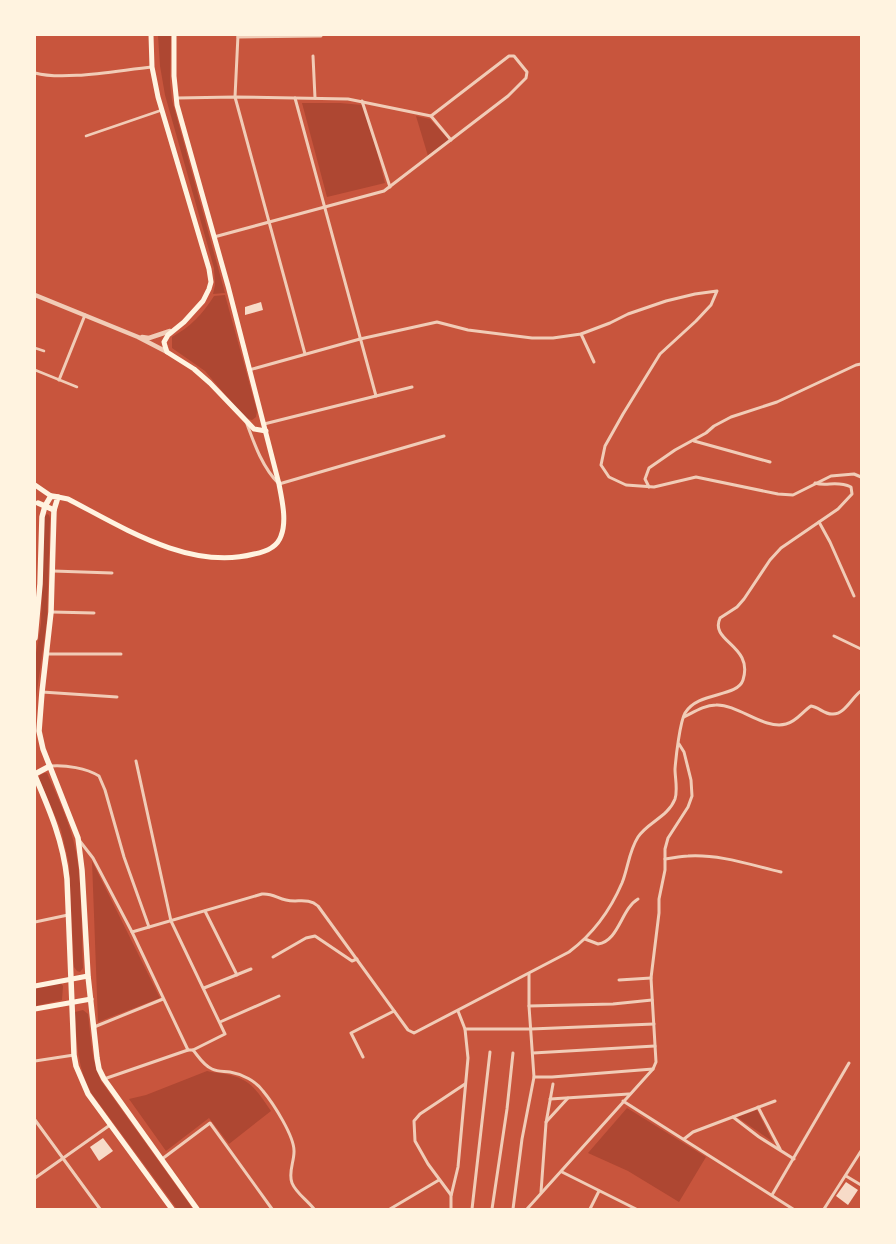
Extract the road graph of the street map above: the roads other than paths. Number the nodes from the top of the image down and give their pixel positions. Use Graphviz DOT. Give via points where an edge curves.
graph roads {
  1 [pos="151,35"];
  2 [pos="174,35"];
  3 [pos="238,36"];
  4 [pos="321,36"];
  5 [pos="313,56"];
  6 [pos="152,67"];
  7 [pos="35,73"];
  8 [pos="235,97"];
  9 [pos="175,98"];
  10 [pos="295,98"];
  11 [pos="315,98"];
  12 [pos="362,101"];
  13 [pos="162,110"];
  14 [pos="431,116"];
  15 [pos="86,136"];
  16 [pos="451,140"];
  17 [pos="390,187"];
  18 [pos="324,207"];
  19 [pos="268,222"];
  20 [pos="213,238"];
  21 [pos="35,295"];
  22 [pos="85,315"];
  23 [pos="172,330"];
  24 [pos="581,334"];
  25 [pos="138,337"];
  26 [pos="360,339"];
  27 [pos="35,348"];
  28 [pos="44,351"];
  29 [pos="168,352"];
  30 [pos="305,354"];
  31 [pos="594,362"];
  32 [pos="861,364"];
  33 [pos="35,370"];
  34 [pos="249,370"];
  35 [pos="59,380"];
  36 [pos="77,387"];
  37 [pos="412,387"];
  38 [pos="376,396"];
  39 [pos="247,422"];
  40 [pos="264,424"];
  41 [pos="266,431"];
  42 [pos="444,436"];
  43 [pos="694,440"];
  44 [pos="770,462"];
  45 [pos="861,477"];
  46 [pos="815,483"];
  47 [pos="280,484"];
  48 [pos="35,485"];
  49 [pos="649,487"];
  50 [pos="54,497"];
  51 [pos="36,502"];
  52 [pos="45,506"];
  53 [pos="54,510"];
  54 [pos="819,522"];
  55 [pos="53,570"];
  56 [pos="112,573"];
  57 [pos="854,596"];
  58 [pos="51,612"];
  59 [pos="94,613"];
  60 [pos="834,636"];
  61 [pos="35,638"];
  62 [pos="861,649"];
  63 [pos="47,654"];
  64 [pos="121,654"];
  65 [pos="861,691"];
  66 [pos="42,692"];
  67 [pos="117,696"];
  68 [pos="683,717"];
  69 [pos="679,743"];
  70 [pos="136,761"];
  71 [pos="50,766"];
  72 [pos="35,775"];
  73 [pos="78,838"];
  74 [pos="665,859"];
  75 [pos="781,872"];
  76 [pos="638,899"];
  77 [pos="205,910"];
  78 [pos="68,915"];
  79 [pos="171,921"];
  80 [pos="35,922"];
  81 [pos="149,927"];
  82 [pos="132,932"];
  83 [pos="585,939"];
  84 [pos="273,957"];
  85 [pos="358,959"];
  86 [pos="251,968"];
  87 [pos="529,974"];
  88 [pos="237,975"];
  89 [pos="88,976"];
  90 [pos="651,978"];
  91 [pos="70,979"];
  92 [pos="619,980"];
  93 [pos="35,986"];
  94 [pos="204,988"];
  95 [pos="279,996"];
  96 [pos="91,999"];
  97 [pos="163,999"];
  98 [pos="652,1000"];
  99 [pos="71,1002"];
  100 [pos="529,1006"];
  101 [pos="35,1009"];
  102 [pos="394,1011"];
  103 [pos="458,1011"];
  104 [pos="220,1022"];
  105 [pos="654,1024"];
  106 [pos="94,1027"];
  107 [pos="465,1028"];
  108 [pos="531,1029"];
  109 [pos="655,1046"];
  110 [pos="188,1050"];
  111 [pos="193,1050"];
  112 [pos="490,1052"];
  113 [pos="513,1053"];
  114 [pos="533,1053"];
  115 [pos="74,1055"];
  116 [pos="363,1057"];
  117 [pos="35,1061"];
  118 [pos="849,1063"];
  119 [pos="653,1069"];
  120 [pos="534,1077"];
  121 [pos="104,1079"];
  122 [pos="466,1083"];
  123 [pos="553,1084"];
  124 [pos="629,1094"];
  125 [pos="568,1098"];
  126 [pos="550,1099"];
  127 [pos="623,1101"];
  128 [pos="775,1101"];
  129 [pos="758,1107"];
  130 [pos="733,1117"];
  131 [pos="35,1120"];
  132 [pos="546,1123"];
  133 [pos="111,1125"];
  134 [pos="684,1139"];
  135 [pos="780,1150"];
  136 [pos="861,1151"];
  137 [pos="63,1158"];
  138 [pos="161,1159"];
  139 [pos="794,1159"];
  140 [pos="562,1172"];
  141 [pos="846,1176"];
  142 [pos="35,1178"];
  143 [pos="439,1180"];
  144 [pos="861,1185"];
  145 [pos="599,1191"];
  146 [pos="541,1193"];
  147 [pos="772,1195"];
  148 [pos="451,1196"];
  149 [pos="100,1209"];
  150 [pos="172,1209"];
  151 [pos="197,1209"];
  152 [pos="272,1209"];
  153 [pos="314,1209"];
  154 [pos="390,1209"];
  155 [pos="451,1209"];
  156 [pos="472,1209"];
  157 [pos="492,1209"];
  158 [pos="513,1209"];
  159 [pos="527,1209"];
  160 [pos="590,1209"];
  161 [pos="636,1209"];
  162 [pos="792,1209"];
  163 [pos="824,1209"];
  1 -- 6 [label="main road"];
  2 -- 9 [label="main road"];
  3 -- 4 [label="street"];
  3 -- 8 [label="street"];
  5 -- 11 [label="street"];
  6 -- 7 [label="street" via="68,76"];
  6 -- 13 [label="main road"];
  8 -- 9 [label="street"];
  8 -- 10 [label="street"];
  8 -- 19 [label="street"];
  9 -- 20 [label="main road"];
  10 -- 11 [label="street"];
  10 -- 18 [label="street"];
  11 -- 12 [label="street"];
  12 -- 14 [label="street"];
  12 -- 17 [label="street"];
  13 -- 15 [label="street"];
  13 -- 23 [label="main road" via="211,282 195,312"];
  14 -- 16 [label="street"];
  14 -- 16 [label="street" via="509,56 514,56 526,72 526,78"];
  16 -- 17 [label="street"];
  17 -- 18 [label="street"];
  18 -- 19 [label="street"];
  18 -- 26 [label="street"];
  19 -- 20 [label="street"];
  19 -- 30 [label="street"];
  20 -- 34 [label="main road"];
  21 -- 22 [label="street"];
  22 -- 25 [label="street"];
  22 -- 35 [label="street"];
  23 -- 25 [label="street" via="149,338"];
  23 -- 29 [label="main road" via="164,342"];
  24 -- 26 [label="street" via="532,338 468,330 437,322"];
  24 -- 31 [label="street"];
  24 -- 49 [label="street" via="666,301 717,291 711,305 660,354 605,446 601,465 609,477 626,486"];
  25 -- 29 [label="street"];
  26 -- 30 [label="street"];
  26 -- 38 [label="street"];
  27 -- 28 [label="street"];
  29 -- 39 [label="main road" via="210,383"];
  30 -- 34 [label="street"];
  32 -- 43 [label="street" via="777,402 731,417"];
  33 -- 35 [label="street"];
  34 -- 40 [label="main road"];
  35 -- 36 [label="street"];
  37 -- 38 [label="street"];
  38 -- 40 [label="street"];
  39 -- 41 [label="main road" via="254,429"];
  39 -- 47 [label="street" via="269,474"];
  40 -- 41 [label="main road"];
  41 -- 47 [label="main road"];
  42 -- 47 [label="street"];
  43 -- 44 [label="street"];
  43 -- 49 [label="street" via="649,468 645,479"];
  45 -- 46 [label="street" via="854,474 831,476"];
  46 -- 49 [label="street" via="793,494 778,494 696,477"];
  46 -- 54 [label="street" via="844,484 851,487 852,492 838,509"];
  47 -- 50 [label="main road" via="281,537 264,552 232,557 194,554 149,541 68,499"];
  48 -- 50 [label="main road"];
  50 -- 52 [label="main road"];
  50 -- 53 [label="main road"];
  51 -- 52 [label="main road"];
  52 -- 53 [label="main road"];
  52 -- 61 [label="main road" via="41,525"];
  53 -- 55 [label="main road"];
  54 -- 57 [label="street"];
  54 -- 68 [label="street" via="780,548 744,599 719,621 720,634 739,651 743,660 741,683 734,690 695,702"];
  55 -- 56 [label="street"];
  55 -- 58 [label="main road"];
  58 -- 59 [label="street"];
  58 -- 63 [label="main road"];
  60 -- 62 [label="street"];
  63 -- 64 [label="street"];
  63 -- 66 [label="main road"];
  65 -- 68 [label="street" via="837,714 811,706 784,725 719,705 704,707"];
  66 -- 67 [label="street"];
  66 -- 71 [label="main road" via="39,731"];
  68 -- 69 [label="street"];
  69 -- 74 [label="street" via="691,780 692,796 668,838"];
  69 -- 83 [label="street" via="676,797 664,814 637,839 622,883 601,923"];
  70 -- 79 [label="street"];
  71 -- 72 [label="main road"];
  71 -- 73 [label="main road"];
  71 -- 81 [label="street" via="82,769 99,776"];
  72 -- 78 [label="main road" via="53,816 64,857"];
  73 -- 82 [label="street" via="93,858"];
  73 -- 89 [label="main road"];
  74 -- 75 [label="street" via="704,857"];
  74 -- 90 [label="street"];
  76 -- 83 [label="street" via="631,904 608,941 598,944"];
  77 -- 79 [label="street"];
  77 -- 85 [label="street" via="266,893 287,901 310,901 318,906"];
  77 -- 88 [label="street"];
  78 -- 80 [label="street"];
  78 -- 91 [label="main road"];
  79 -- 81 [label="street"];
  79 -- 94 [label="street"];
  81 -- 82 [label="street"];
  82 -- 97 [label="street"];
  83 -- 87 [label="street" via="562,957"];
  84 -- 85 [label="street" via="315,936 352,961"];
  85 -- 102 [label="street"];
  86 -- 88 [label="street"];
  87 -- 100 [label="street"];
  87 -- 103 [label="street"];
  88 -- 94 [label="street"];
  89 -- 91 [label="main road"];
  89 -- 96 [label="main road"];
  90 -- 92 [label="street"];
  90 -- 98 [label="street"];
  91 -- 93 [label="main road"];
  91 -- 99 [label="main road"];
  94 -- 104 [label="street"];
  95 -- 104 [label="street"];
  96 -- 99 [label="main road"];
  96 -- 106 [label="main road"];
  97 -- 106 [label="street"];
  97 -- 110 [label="street"];
  98 -- 100 [label="street"];
  98 -- 105 [label="street"];
  99 -- 101 [label="main road"];
  99 -- 115 [label="main road"];
  100 -- 108 [label="street"];
  102 -- 103 [label="street" via="414,1033"];
  102 -- 116 [label="street" via="351,1033"];
  103 -- 107 [label="street"];
  104 -- 111 [label="street" via="225,1034"];
  105 -- 108 [label="street"];
  105 -- 109 [label="street"];
  106 -- 121 [label="main road" via="96,1058"];
  107 -- 108 [label="street"];
  107 -- 122 [label="street"];
  108 -- 114 [label="street"];
  109 -- 114 [label="street"];
  109 -- 119 [label="street"];
  110 -- 111 [label="street"];
  110 -- 121 [label="street"];
  111 -- 153 [label="street" via="207,1066 243,1076 263,1090 290,1136 294,1151 292,1184"];
  112 -- 156 [label="street"];
  113 -- 157 [label="street"];
  114 -- 120 [label="street"];
  115 -- 117 [label="street"];
  115 -- 133 [label="main road" via="88,1094"];
  118 -- 139 [label="street"];
  119 -- 120 [label="street"];
  119 -- 124 [label="street"];
  120 -- 158 [label="street"];
  121 -- 138 [label="main road"];
  122 -- 143 [label="street" via="414,1121 415,1141"];
  122 -- 148 [label="street" via="458,1167"];
  123 -- 126 [label="street"];
  124 -- 125 [label="street"];
  124 -- 127 [label="street"];
  125 -- 126 [label="street"];
  125 -- 132 [label="street"];
  126 -- 132 [label="street"];
  127 -- 134 [label="street"];
  127 -- 140 [label="street"];
  128 -- 129 [label="street"];
  129 -- 130 [label="street"];
  129 -- 135 [label="street"];
  130 -- 134 [label="street"];
  130 -- 135 [label="street"];
  131 -- 137 [label="street"];
  132 -- 146 [label="street"];
  133 -- 137 [label="street"];
  133 -- 150 [label="main road"];
  134 -- 147 [label="street"];
  135 -- 139 [label="street"];
  136 -- 141 [label="street"];
  137 -- 142 [label="street"];
  137 -- 149 [label="street"];
  138 -- 151 [label="main road"];
  138 -- 152 [label="street" via="210,1123"];
  139 -- 147 [label="street"];
  140 -- 145 [label="street"];
  140 -- 146 [label="street"];
  141 -- 144 [label="street"];
  141 -- 163 [label="street"];
  143 -- 148 [label="street"];
  143 -- 154 [label="street"];
  145 -- 160 [label="street"];
  145 -- 161 [label="street"];
  146 -- 159 [label="street"];
  147 -- 162 [label="street"];
  148 -- 155 [label="street"];
}
